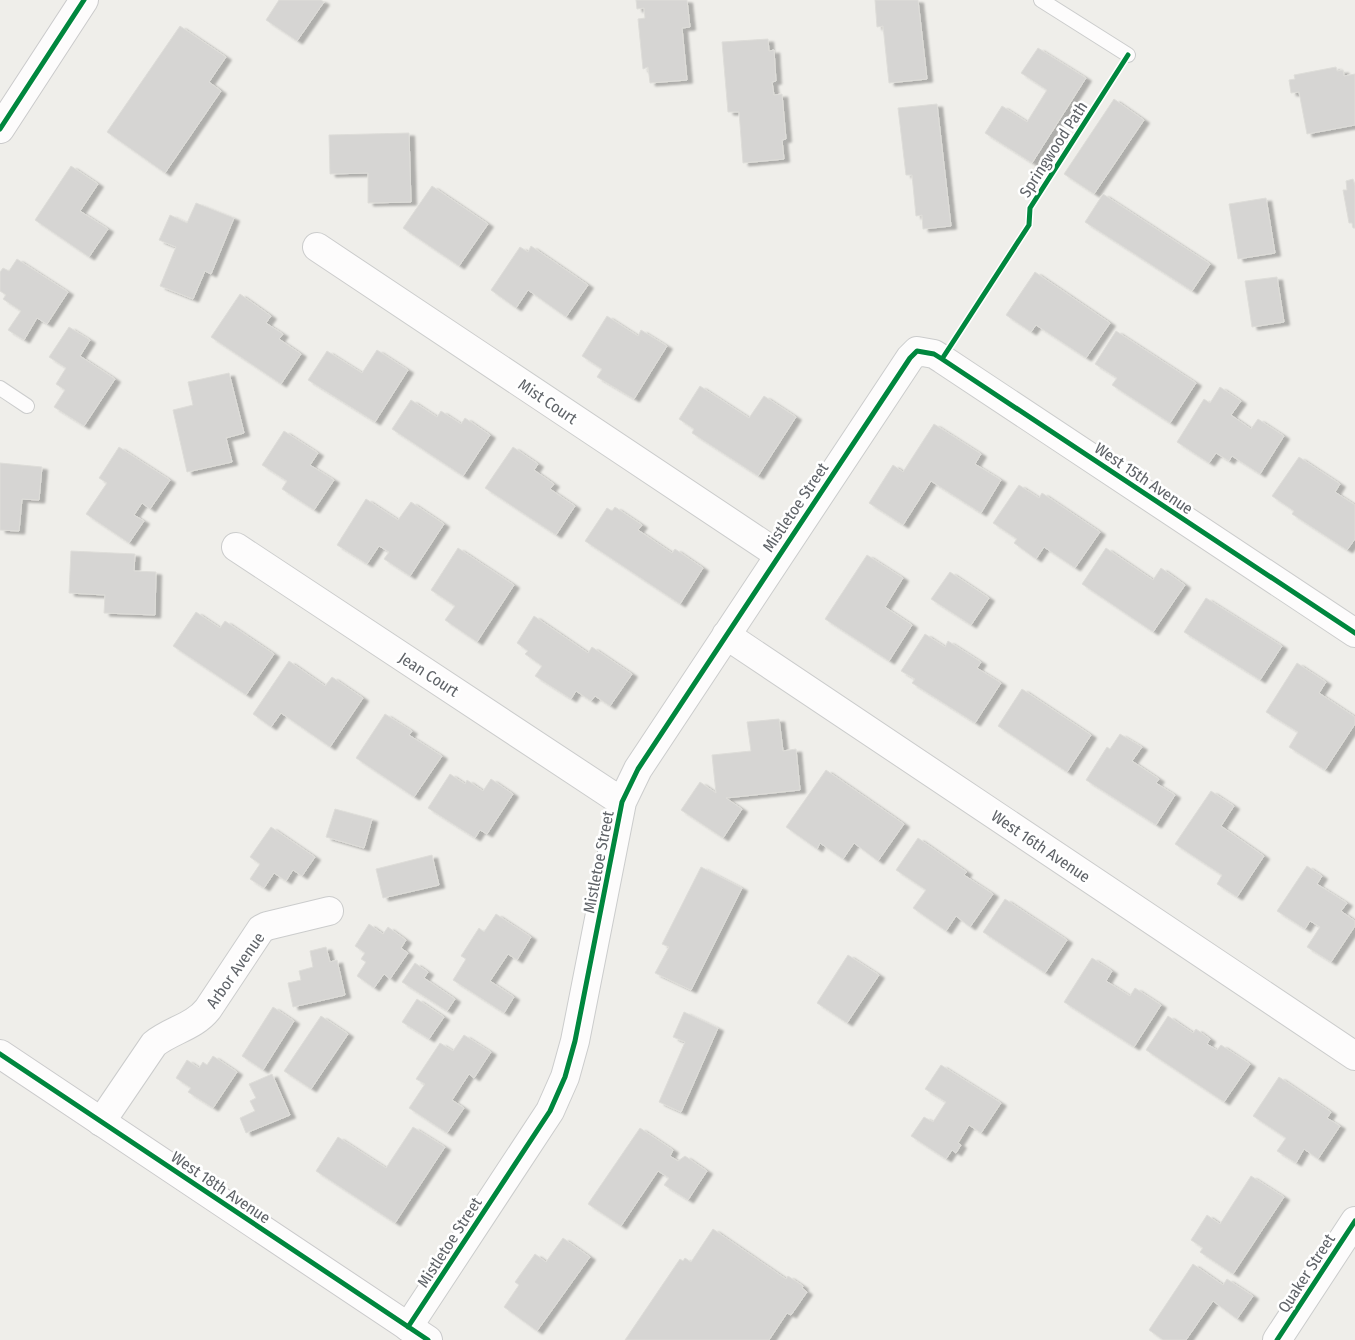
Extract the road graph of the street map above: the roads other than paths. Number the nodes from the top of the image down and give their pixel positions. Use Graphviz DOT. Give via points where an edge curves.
graph roads {
  1 [pos="84,0"];
  2 [pos="1041,0"];
  3 [pos="1128,56"];
  4 [pos="2,122"];
  5 [pos="317,247"];
  6 [pos="917,351"];
  7 [pos="0,388"];
  8 [pos="27,406"];
  9 [pos="236,547"];
  10 [pos="778,555"];
  11 [pos="1355,633"];
  12 [pos="726,635"];
  13 [pos="622,802"];
  14 [pos="329,911"];
  15 [pos="0,1054"];
  16 [pos="1355,1056"];
  17 [pos="101,1122"];
  18 [pos="1355,1221"];
  19 [pos="418,1334"];
  20 [pos="1277,1340"];
  1 -- 4 [label="street"];
  2 -- 3 [label="lane"];
  5 -- 10 [label="street, Mist Court"];
  6 -- 10 [label="street, Mistletoe Street"];
  6 -- 11 [label="street, West 15th Avenue" via="942,359"];
  7 -- 8 [label="lane"];
  9 -- 13 [label="street, Jean Court"];
  10 -- 12 [label="street, Mistletoe Street"];
  12 -- 13 [label="street, Mistletoe Street" via="638,769"];
  12 -- 16 [label="street, West 16th Avenue"];
  13 -- 19 [label="street, Mistletoe Street" via="565,1077 550,1111"];
  14 -- 17 [label="street, Arbor Avenue" via="260,929 208,1009 198,1020 154,1044"];
  15 -- 17 [label="street, West 18th Avenue"];
  17 -- 19 [label="street, West 18th Avenue"];
  18 -- 20 [label="street, Quaker Street"];
}
